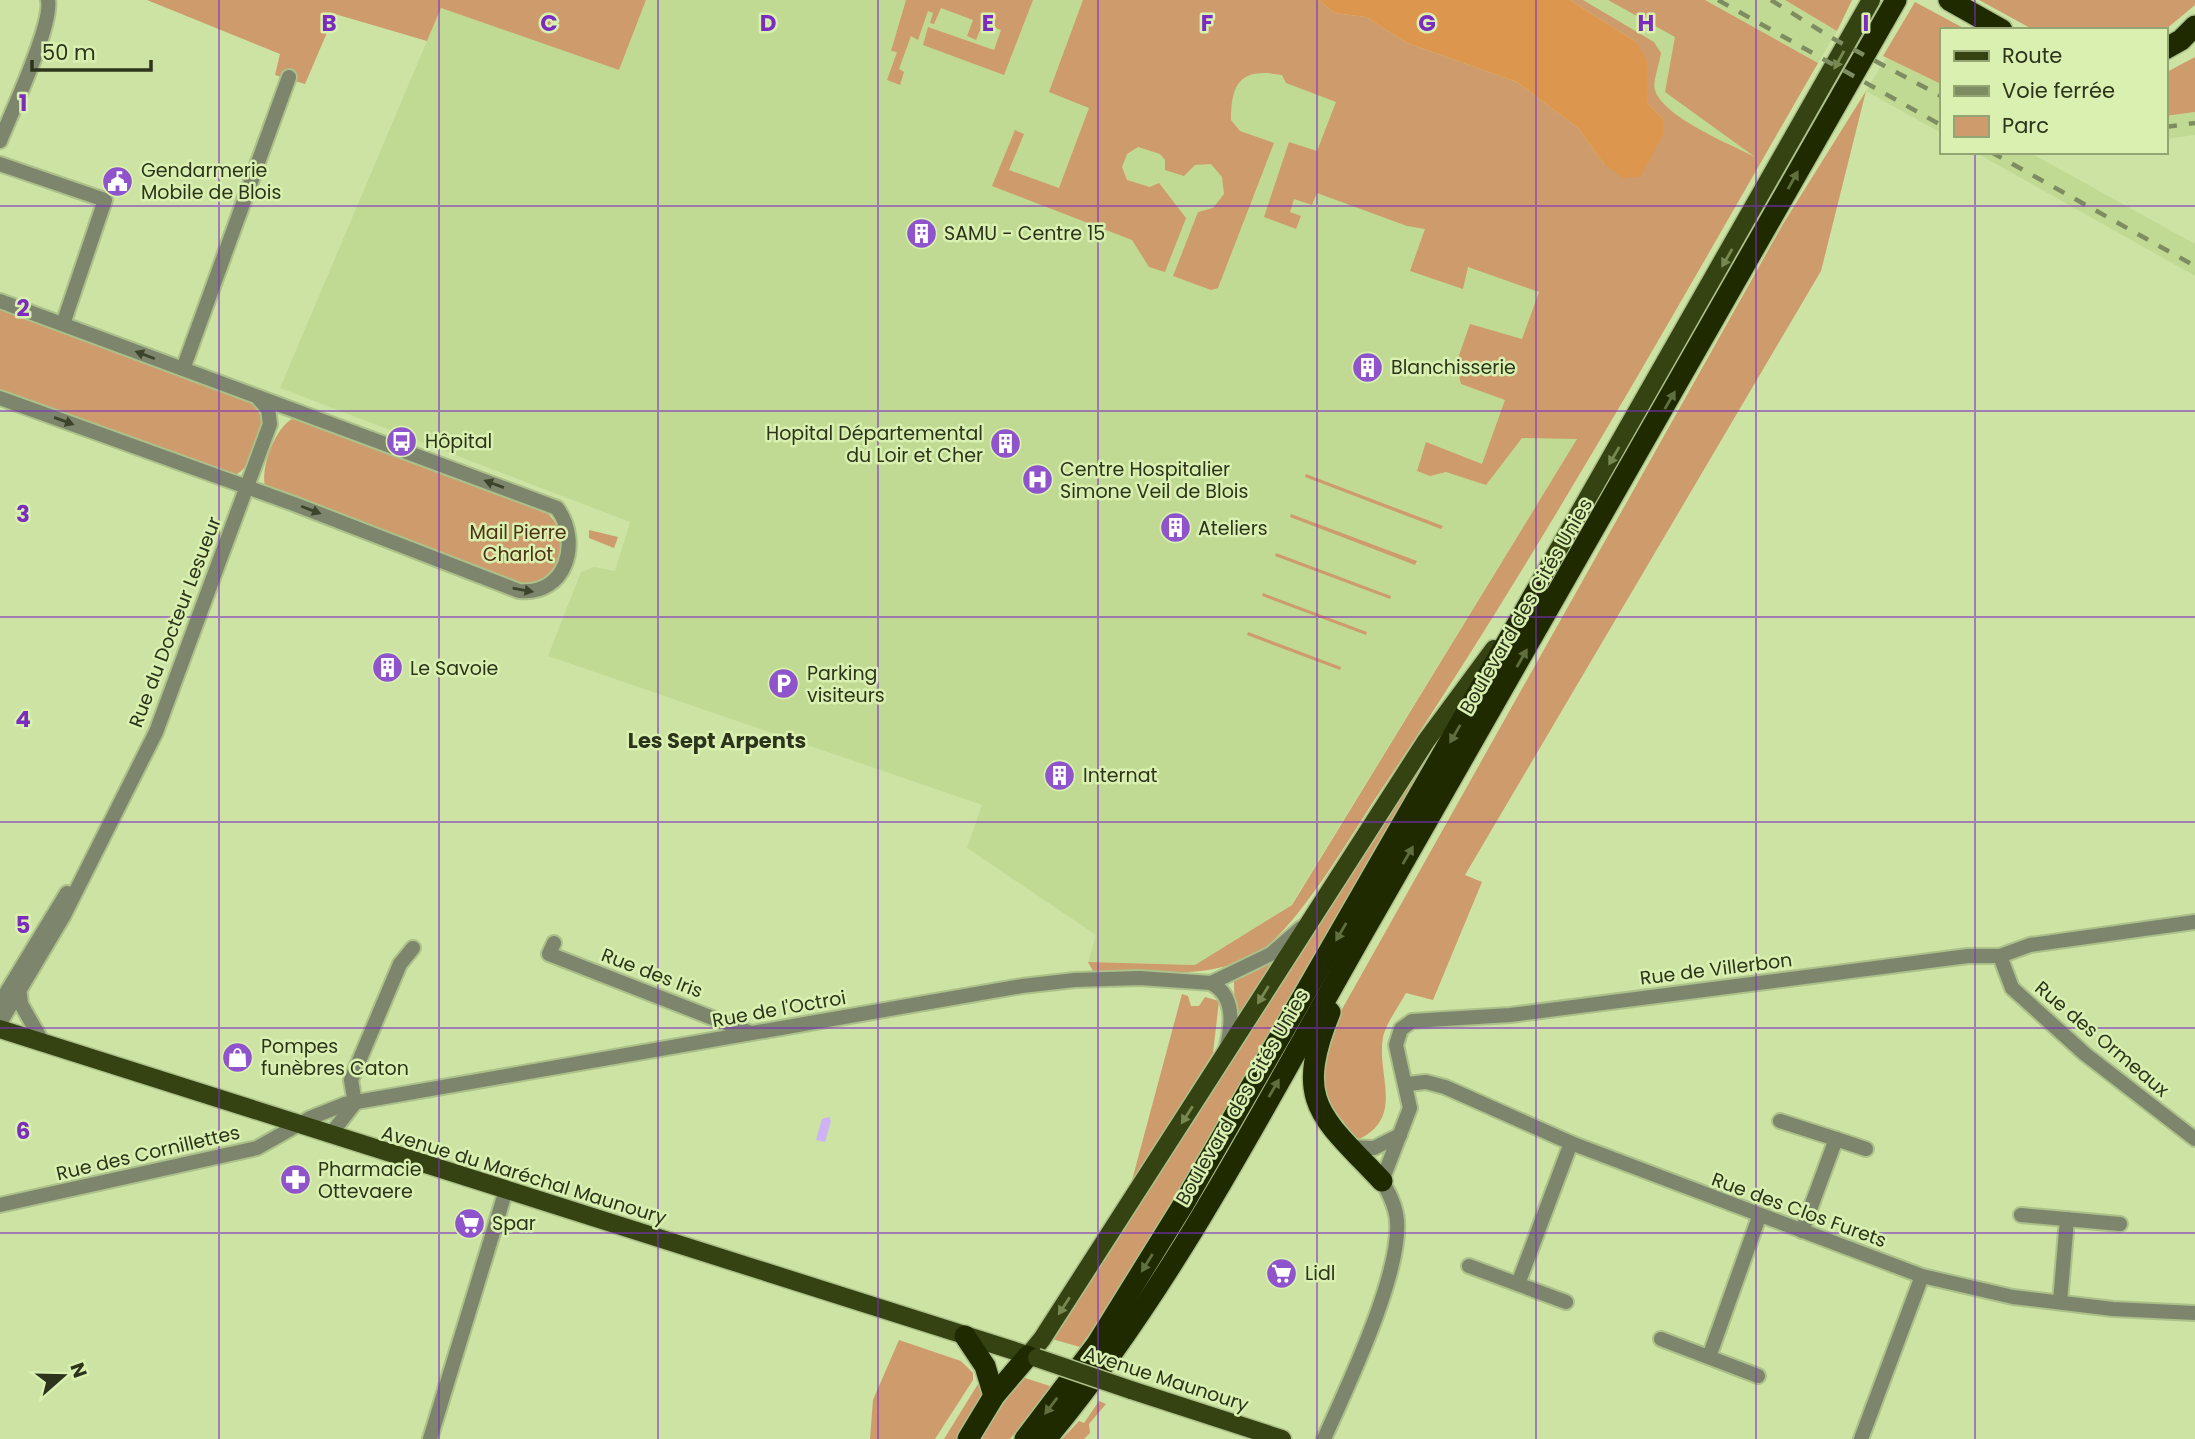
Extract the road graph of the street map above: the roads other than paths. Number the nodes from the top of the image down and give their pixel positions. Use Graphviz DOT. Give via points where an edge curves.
graph roads {
  1 [pos="48,0"];
  2 [pos="1871,0"];
  3 [pos="1950,0"];
  4 [pos="1895,2"];
  5 [pos="2195,26"];
  6 [pos="1999,28"];
  7 [pos="2167,48"];
  8 [pos="289,77"];
  9 [pos="0,141"];
  10 [pos="0,164"];
  11 [pos="0,301"];
  12 [pos="63,324"];
  13 [pos="183,369"];
  14 [pos="254,396"];
  15 [pos="0,398"];
  16 [pos="295,411"];
  17 [pos="270,424"];
  18 [pos="246,487"];
  19 [pos="1537,590"];
  20 [pos="90,860"];
  21 [pos="1312,916"];
  22 [pos="2195,922"];
  23 [pos="1362,935"];
  24 [pos="554,943"];
  25 [pos="413,948"];
  26 [pos="2000,956"];
  27 [pos="5,979"];
  28 [pos="1211,983"];
  29 [pos="20,995"];
  30 [pos="0,1003"];
  31 [pos="0,1023"];
  32 [pos="0,1029"];
  33 [pos="752,1033"];
  34 [pos="43,1043"];
  35 [pos="1224,1058"];
  36 [pos="1407,1084"];
  37 [pos="355,1103"];
  38 [pos="1780,1121"];
  39 [pos="299,1125"];
  40 [pos="330,1135"];
  41 [pos="1400,1135"];
  42 [pos="1836,1139"];
  43 [pos="2195,1139"];
  44 [pos="1571,1143"];
  45 [pos="1350,1147"];
  46 [pos="1866,1149"];
  47 [pos="1382,1181"];
  48 [pos="506,1190"];
  49 [pos="0,1205"];
  50 [pos="2021,1215"];
  51 [pos="1759,1217"];
  52 [pos="2067,1219"];
  53 [pos="2120,1224"];
  54 [pos="1802,1231"];
  55 [pos="1469,1266"];
  56 [pos="1922,1276"];
  57 [pos="1518,1284"];
  58 [pos="1566,1302"];
  59 [pos="2060,1302"];
  60 [pos="2195,1313"];
  61 [pos="965,1336"];
  62 [pos="1661,1339"];
  63 [pos="1032,1357"];
  64 [pos="1709,1357"];
  65 [pos="1758,1376"];
  66 [pos="995,1396"];
  67 [pos="430,1439"];
  68 [pos="968,1439"];
  69 [pos="1025,1439"];
  70 [pos="1046,1439"];
  71 [pos="1282,1439"];
  72 [pos="1324,1439"];
  73 [pos="1861,1439"];
  1 -- 9 [label="street" via="47,19"];
  2 -- 19 [label="main road, Boulevard des Cités Unies, one-way"];
  3 -- 6 [label="highway"];
  23 -- 4 [label="highway, Boulevard des Cités Unies, one-way"];
  5 -- 7 [label="highway"];
  8 -- 13 [label="street"];
  10 -- 12 [label="street" via="106,200"];
  11 -- 12 [label="street"];
  13 -- 12 [label="street, one-way"];
  13 -- 14 [label="street"];
  14 -- 16 [label="street"];
  14 -- 17 [label="street" via="268,410"];
  15 -- 18 [label="street, one-way"];
  16 -- 17 [label="street" via="279,414"];
  18 -- 16 [label="street, one-way" via="519,591 534,593 558,578 570,536 557,508"];
  17 -- 18 [label="street, Rue du Docteur Lesueur"];
  18 -- 20 [label="street, Rue du Docteur Lesueur" via="156,732"];
  19 -- 21 [label="main road" via="1426,741"];
  19 -- 69 [label="highway, Boulevard des Cités Unies, one-way" via="1183,1205 1097,1343"];
  20 -- 27 [label="street, Rue du Docteur Lesueur"];
  20 -- 29 [label="street, Rue du Docteur Lesueur"];
  21 -- 28 [label="street, Rue de l'Octroi" via="1271,954"];
  21 -- 35 [label="main road, one-way"];
  22 -- 26 [label="street, Rue de Villerbon" via="2030,945"];
  23 -- 45 [label="highway" via="1315,1050 1311,1080 1317,1105"];
  70 -- 23 [label="highway, Boulevard des Cités Unies, one-way" via="1098,1377 1191,1232"];
  24 -- 33 [label="street, Rue des Iris" via="549,954"];
  25 -- 37 [label="street" via="400,964 351,1080"];
  26 -- 36 [label="street, Rue de Villerbon" via="1968,956 1510,1015 1418,1019 1406,1024 1398,1035 1397,1054"];
  26 -- 43 [label="street, Rue des Ormeaux" via="2012,988 2085,1054"];
  27 -- 30 [label="street, Rue du Docteur Lesueur"];
  28 -- 33 [label="street, Rue de l'Octroi" via="1075,979"];
  28 -- 35 [label="street" via="1228,998 1229,1037"];
  29 -- 31 [label="street, Rue du Docteur Lesueur"];
  29 -- 34 [label="street"];
  32 -- 34 [label="main road, Avenue du Maréchal Maunoury"];
  33 -- 37 [label="street, Rue de l'Octroi"];
  34 -- 39 [label="main road, Avenue du Maréchal Maunoury"];
  35 -- 63 [label="main road, one-way"];
  36 -- 41 [label="street, Rue de Villerbon" via="1410,1108"];
  36 -- 44 [label="street, Rue des Clos Furets" via="1445,1087"];
  37 -- 39 [label="street, Rue de l'Octroi" via="333,1107"];
  37 -- 40 [label="street"];
  38 -- 42 [label="street"];
  39 -- 40 [label="main road, Avenue du Maréchal Maunoury"];
  39 -- 49 [label="street, Rue des Cornillettes" via="257,1148"];
  40 -- 48 [label="main road, Avenue du Maréchal Maunoury"];
  41 -- 45 [label="street" via="1374,1148"];
  41 -- 47 [label="street, Rue de Villerbon"];
  42 -- 46 [label="street"];
  42 -- 54 [label="street"];
  44 -- 51 [label="street, Rue des Clos Furets"];
  44 -- 57 [label="street"];
  45 -- 47 [label="highway"];
  47 -- 72 [label="street" via="1397,1220 1394,1256"];
  48 -- 61 [label="main road, Avenue du Maréchal Maunoury"];
  48 -- 67 [label="street"];
  50 -- 52 [label="street"];
  51 -- 54 [label="street, Rue des Clos Furets"];
  51 -- 64 [label="street"];
  52 -- 53 [label="street"];
  52 -- 59 [label="street"];
  54 -- 56 [label="street, Rue des Clos Furets"];
  55 -- 57 [label="street"];
  56 -- 59 [label="street, Rue des Clos Furets" via="2013,1297"];
  56 -- 73 [label="street"];
  57 -- 58 [label="street"];
  59 -- 60 [label="street, Rue des Clos Furets"];
  61 -- 63 [label="main road, Avenue du Maréchal Maunoury"];
  61 -- 66 [label="highway" via="985,1366"];
  62 -- 64 [label="street"];
  63 -- 66 [label="highway"];
  63 -- 71 [label="main road, Avenue Maunoury, bridge"];
  64 -- 65 [label="street"];
  66 -- 68 [label="highway"];
}
